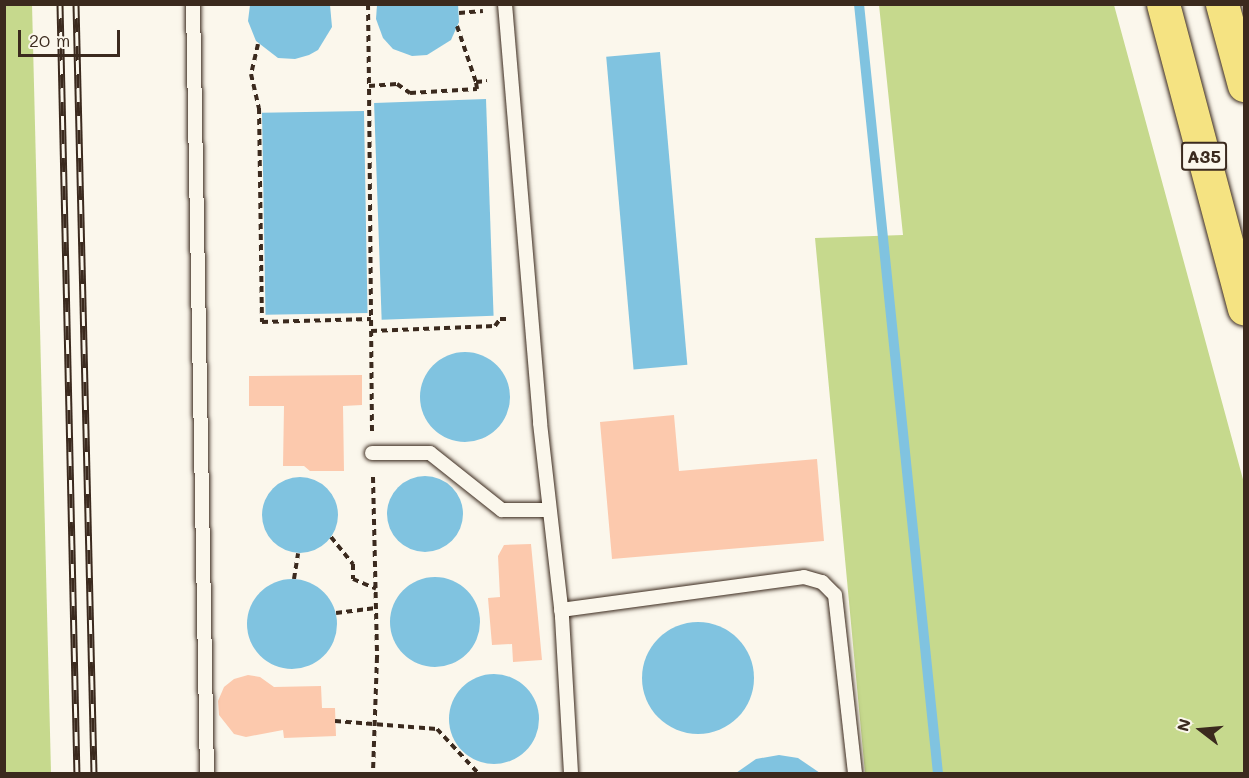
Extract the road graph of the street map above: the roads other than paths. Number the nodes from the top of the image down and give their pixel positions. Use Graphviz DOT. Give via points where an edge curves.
graph roads {
  1 [pos="193,4"];
  2 [pos="505,4"];
  3 [pos="1163,4"];
  4 [pos="1221,4"];
  5 [pos="1245,85"];
  6 [pos="1245,309"];
  7 [pos="372,453"];
  8 [pos="549,510"];
  9 [pos="561,610"];
  10 [pos="207,774"];
  11 [pos="571,774"];
  12 [pos="855,774"];
  1 -- 10 [label="lane"];
  2 -- 8 [label="lane"];
  3 -- 6 [label="main road, A35"];
  4 -- 5 [label="main road"];
  7 -- 8 [label="lane" via="430,453 502,510"];
  8 -- 9 [label="lane"];
  9 -- 11 [label="lane"];
  9 -- 12 [label="lane" via="804,577 822,582 836,595"];
}
